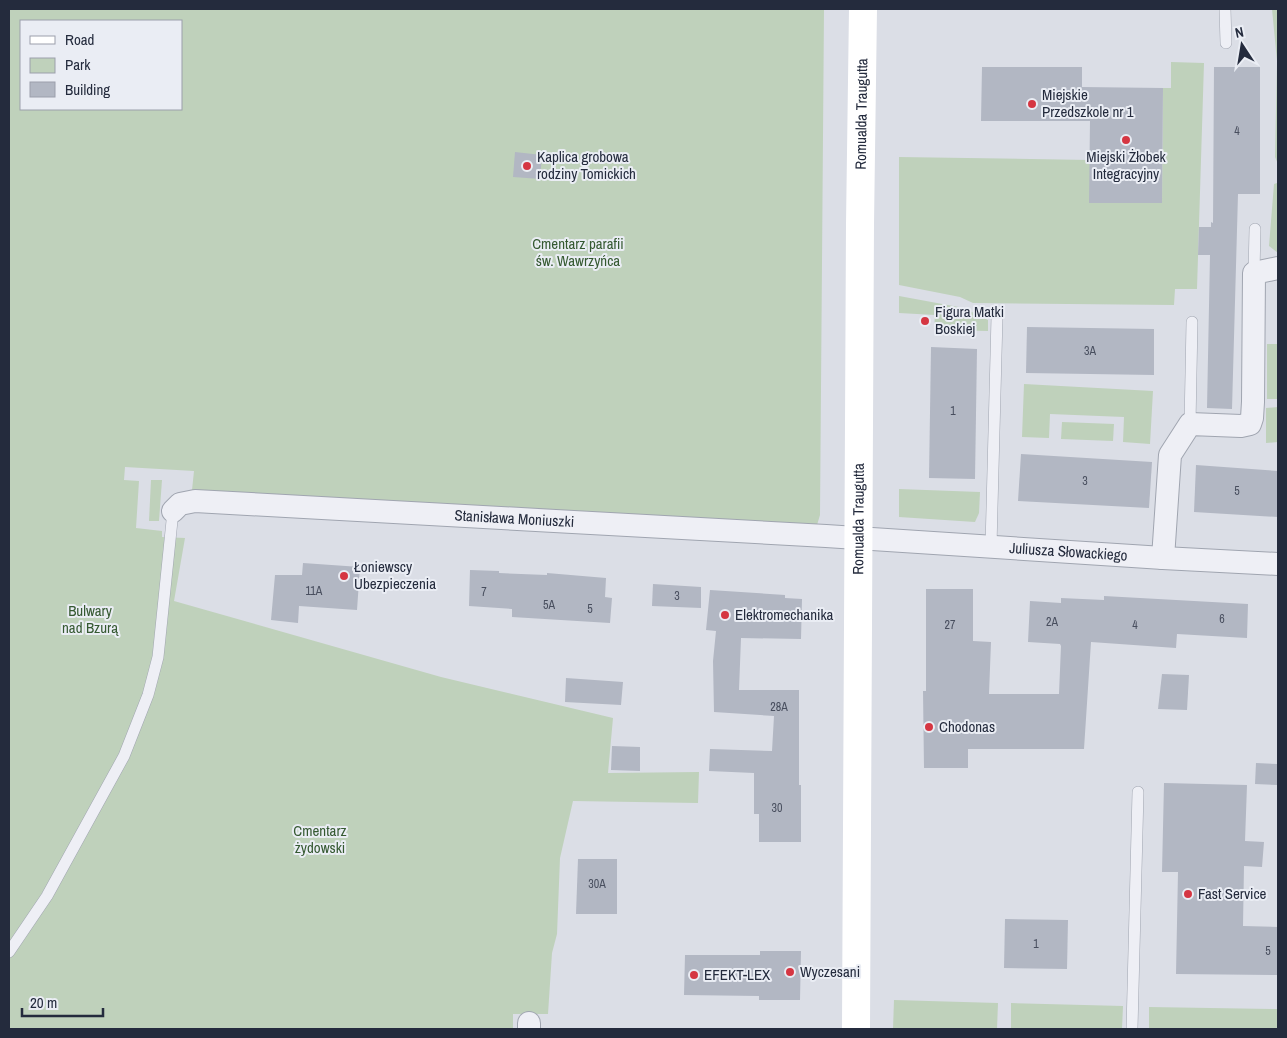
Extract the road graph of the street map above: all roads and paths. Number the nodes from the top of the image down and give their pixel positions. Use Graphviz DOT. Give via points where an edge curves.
graph roads {
  1 [pos="863,9"];
  2 [pos="1225,9"];
  3 [pos="1226,43"];
  4 [pos="1254,229"];
  5 [pos="1278,268"];
  6 [pos="1254,273"];
  7 [pos="997,317"];
  8 [pos="1192,322"];
  9 [pos="1190,424"];
  10 [pos="173,511"];
  11 [pos="858,538"];
  12 [pos="991,546"];
  13 [pos="1163,558"];
  14 [pos="1278,564"];
  15 [pos="1138,792"];
  16 [pos="9,952"];
  17 [pos="856,1029"];
  18 [pos="1132,1029"];
  1 -- 11 [label="street, Romualda Traugutta"];
  2 -- 3 [label="lane"];
  4 -- 6 [label="lane"];
  5 -- 6 [label="street"];
  6 -- 9 [label="street" via="1254,402 1250,424"];
  7 -- 12 [label="lane"];
  8 -- 9 [label="lane"];
  9 -- 13 [label="street" via="1170,455"];
  10 -- 11 [label="street, Stanisława Moniuszki" via="180,504 195,501"];
  10 -- 16 [label="lane" via="158,657 148,694 124,756 47,896"];
  11 -- 12 [label="street, Juliusza Słowackiego"];
  11 -- 17 [label="street, Romualda Traugutta"];
  12 -- 13 [label="street, Juliusza Słowackiego"];
  13 -- 14 [label="street, Juliusza Słowackiego"];
  15 -- 18 [label="lane"];
}
